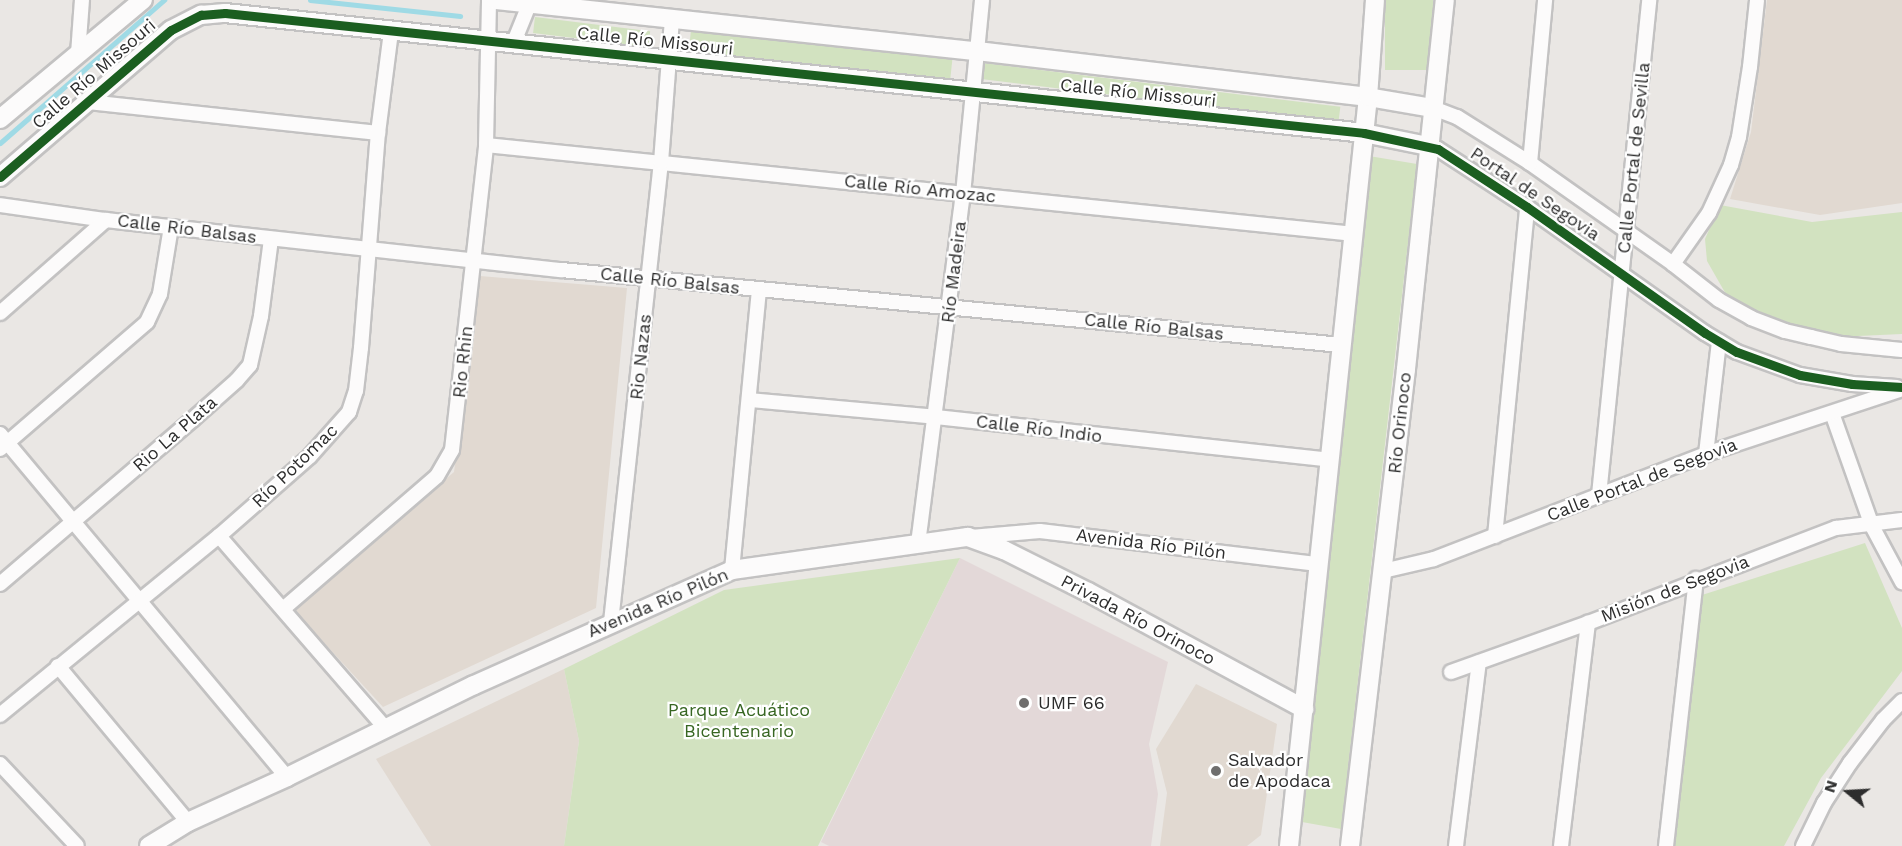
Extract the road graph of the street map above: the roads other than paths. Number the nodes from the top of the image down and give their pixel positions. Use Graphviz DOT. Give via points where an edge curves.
graph roads {
  1 [pos="82,0"];
  2 [pos="143,0"];
  3 [pos="489,0"];
  4 [pos="496,0"];
  5 [pos="982,0"];
  6 [pos="1375,0"];
  7 [pos="1444,0"];
  8 [pos="1545,0"];
  9 [pos="1649,0"];
  10 [pos="1757,0"];
  11 [pos="531,2"];
  12 [pos="672,20"];
  13 [pos="391,32"];
  14 [pos="488,41"];
  15 [pos="514,42"];
  16 [pos="977,51"];
  17 [pos="78,54"];
  18 [pos="668,60"];
  19 [pos="973,92"];
  20 [pos="1368,97"];
  21 [pos="88,102"];
  22 [pos="1433,108"];
  23 [pos="0,119"];
  24 [pos="378,132"];
  25 [pos="1364,133"];
  26 [pos="486,145"];
  27 [pos="1428,146"];
  28 [pos="661,162"];
  29 [pos="1530,163"];
  30 [pos="0,177"];
  31 [pos="963,194"];
  32 [pos="0,205"];
  33 [pos="1527,207"];
  34 [pos="106,220"];
  35 [pos="171,227"];
  36 [pos="1628,232"];
  37 [pos="1354,234"];
  38 [pos="271,238"];
  39 [pos="370,249"];
  40 [pos="473,260"];
  41 [pos="1673,264"];
  42 [pos="1622,272"];
  43 [pos="649,278"];
  44 [pos="759,289"];
  45 [pos="950,306"];
  46 [pos="0,313"];
  47 [pos="1719,342"];
  48 [pos="1342,345"];
  49 [pos="1902,350"];
  50 [pos="1902,388"];
  51 [pos="750,400"];
  52 [pos="1832,413"];
  53 [pos="936,417"];
  54 [pos="2,442"];
  55 [pos="1706,454"];
  56 [pos="1329,460"];
  57 [pos="1599,495"];
  58 [pos="1902,520"];
  59 [pos="72,523"];
  60 [pos="1872,526"];
  61 [pos="219,536"];
  62 [pos="1495,536"];
  63 [pos="968,537"];
  64 [pos="918,544"];
  65 [pos="1318,564"];
  66 [pos="732,570"];
  67 [pos="1383,571"];
  68 [pos="1696,579"];
  69 [pos="1902,582"];
  70 [pos="0,584"];
  71 [pos="137,601"];
  72 [pos="283,609"];
  73 [pos="611,622"];
  74 [pos="1588,623"];
  75 [pos="1479,662"];
  76 [pos="58,666"];
  77 [pos="1451,672"];
  78 [pos="1902,700"];
  79 [pos="1304,709"];
  80 [pos="0,715"];
  81 [pos="386,729"];
  82 [pos="0,764"];
  83 [pos="287,777"];
  84 [pos="188,822"];
  85 [pos="77,846"];
  86 [pos="149,846"];
  87 [pos="1289,846"];
  88 [pos="1350,846"];
  89 [pos="1456,846"];
  90 [pos="1561,846"];
  91 [pos="1666,846"];
  92 [pos="1803,846"];
  1 -- 17 [label="street"];
  2 -- 17 [label="street, Calle Río Missouri"];
  3 -- 14 [label="street, Rio Rhin"];
  4 -- 11 [label="street, Calle Río Missouri"];
  5 -- 16 [label="street, Río Madeira"];
  6 -- 20 [label="street"];
  7 -- 22 [label="street, Río Orinoco"];
  8 -- 29 [label="street"];
  9 -- 36 [label="street, Calle Portal de Sevilla"];
  10 -- 41 [label="street" via="1739,137 1731,165 1709,213"];
  11 -- 12 [label="street, Calle Río Missouri"];
  11 -- 15 [label="street"];
  12 -- 16 [label="street, Calle Río Missouri"];
  12 -- 18 [label="street, Rio Nazas"];
  13 -- 14 [label="street, Calle Río Missouri"];
  13 -- 21 [label="street, Calle Río Missouri" via="225,13 201,15 171,30"];
  13 -- 24 [label="street, Río Potomac"];
  14 -- 15 [label="street, Calle Río Missouri"];
  14 -- 26 [label="street, Rio Rhin"];
  15 -- 18 [label="street, Calle Río Missouri"];
  16 -- 19 [label="street, Río Madeira"];
  16 -- 20 [label="street, Calle Río Missouri"];
  17 -- 23 [label="street, Calle Río Missouri"];
  18 -- 19 [label="street, Calle Río Missouri"];
  18 -- 28 [label="street, Rio Nazas"];
  19 -- 25 [label="street, Calle Río Missouri"];
  19 -- 31 [label="street, Río Madeira"];
  20 -- 22 [label="street, Calle Río Missouri"];
  20 -- 25 [label="street"];
  21 -- 24 [label="street"];
  21 -- 30 [label="street, Calle Río Missouri"];
  22 -- 27 [label="street, Río Orinoco"];
  22 -- 29 [label="street, Portal de Segovia" via="1457,117"];
  24 -- 39 [label="street, Río Potomac"];
  25 -- 27 [label="street, Calle Río Missouri"];
  25 -- 37 [label="street"];
  26 -- 28 [label="street, Calle Río Amozac"];
  26 -- 40 [label="street, Rio Rhin"];
  27 -- 33 [label="street, Portal de Segovia"];
  27 -- 67 [label="street, Río Orinoco"];
  28 -- 31 [label="street, Calle Río Amozac"];
  28 -- 43 [label="street, Rio Nazas"];
  29 -- 36 [label="street, Portal de Segovia"];
  31 -- 37 [label="street, Calle Río Amozac"];
  31 -- 45 [label="street, Río Madeira"];
  32 -- 34 [label="street, Calle Río Balsas"];
  33 -- 42 [label="street, Portal de Segovia"];
  33 -- 62 [label="street"];
  34 -- 35 [label="street, Calle Río Balsas"];
  34 -- 46 [label="street"];
  35 -- 38 [label="street, Calle Río Balsas"];
  35 -- 54 [label="street" via="160,294 147,322"];
  36 -- 41 [label="street"];
  36 -- 42 [label="street, Calle Portal de Sevilla"];
  37 -- 48 [label="street"];
  38 -- 39 [label="street, Calle Río Balsas"];
  38 -- 59 [label="street, Rio La Plata" via="250,364 237,380"];
  39 -- 40 [label="street, Calle Río Balsas"];
  39 -- 61 [label="street, Río Potomac" via="356,391 349,412 310,456"];
  40 -- 43 [label="street, Calle Río Balsas"];
  40 -- 72 [label="street, Rio Rhin" via="456,435 447,463 437,476"];
  41 -- 49 [label="street" via="1719,300 1785,332 1841,344"];
  42 -- 47 [label="street, Calle Portal de Segovia"];
  42 -- 57 [label="street, Calle Portal de Sevilla"];
  43 -- 44 [label="street, Calle Río Balsas"];
  43 -- 73 [label="street, Rio Nazas"];
  44 -- 45 [label="street, Calle Río Balsas"];
  44 -- 51 [label="street"];
  45 -- 48 [label="street, Calle Río Balsas"];
  45 -- 53 [label="street, Río Madeira"];
  47 -- 50 [label="street, Calle Portal de Segovia" via="1800,375"];
  47 -- 55 [label="street"];
  48 -- 56 [label="street"];
  50 -- 52 [label="street, Calle Portal de Segovia"];
  51 -- 53 [label="street, Calle Río Indio"];
  51 -- 66 [label="street"];
  52 -- 55 [label="street, Calle Portal de Segovia"];
  52 -- 60 [label="street"];
  53 -- 56 [label="street, Calle Río Indio"];
  53 -- 64 [label="street, Río Madeira"];
  54 -- 59 [label="street"];
  55 -- 57 [label="street, Calle Portal de Segovia"];
  56 -- 65 [label="street"];
  57 -- 62 [label="street, Calle Portal de Segovia"];
  58 -- 60 [label="street, Misión de Segovia"];
  59 -- 70 [label="street, Rio La Plata"];
  59 -- 71 [label="street"];
  60 -- 68 [label="street, Misión de Segovia" via="1836,528"];
  60 -- 69 [label="street"];
  61 -- 71 [label="street, Río Potomac"];
  61 -- 72 [label="street"];
  62 -- 67 [label="street, Calle Portal de Segovia" via="1434,559"];
  63 -- 64 [label="street, Avenida Río Pilón"];
  63 -- 65 [label="street, Avenida Río Pilón" via="1040,531"];
  63 -- 79 [label="street, Privada Río Orinoco" via="1004,550 1088,592"];
  64 -- 66 [label="street, Avenida Río Pilón"];
  65 -- 79 [label="street"];
  66 -- 73 [label="street, Avenida Río Pilón"];
  67 -- 88 [label="street, Río Orinoco"];
  68 -- 74 [label="street, Misión de Segovia"];
  68 -- 91 [label="street"];
  71 -- 76 [label="street, Río Potomac"];
  71 -- 83 [label="street"];
  72 -- 81 [label="street"];
  73 -- 81 [label="street, Avenida Río Pilón"];
  74 -- 75 [label="street, Misión de Segovia"];
  74 -- 90 [label="street"];
  75 -- 77 [label="street, Misión de Segovia"];
  75 -- 89 [label="street"];
  76 -- 80 [label="street, Río Potomac"];
  76 -- 84 [label="street"];
  78 -- 92 [label="street" via="1850,764 1824,803"];
  79 -- 87 [label="street"];
  81 -- 83 [label="street, Avenida Río Pilón"];
  82 -- 85 [label="street"];
  83 -- 84 [label="street, Avenida Río Pilón"];
  84 -- 86 [label="street, Avenida Río Pilón"];
}
